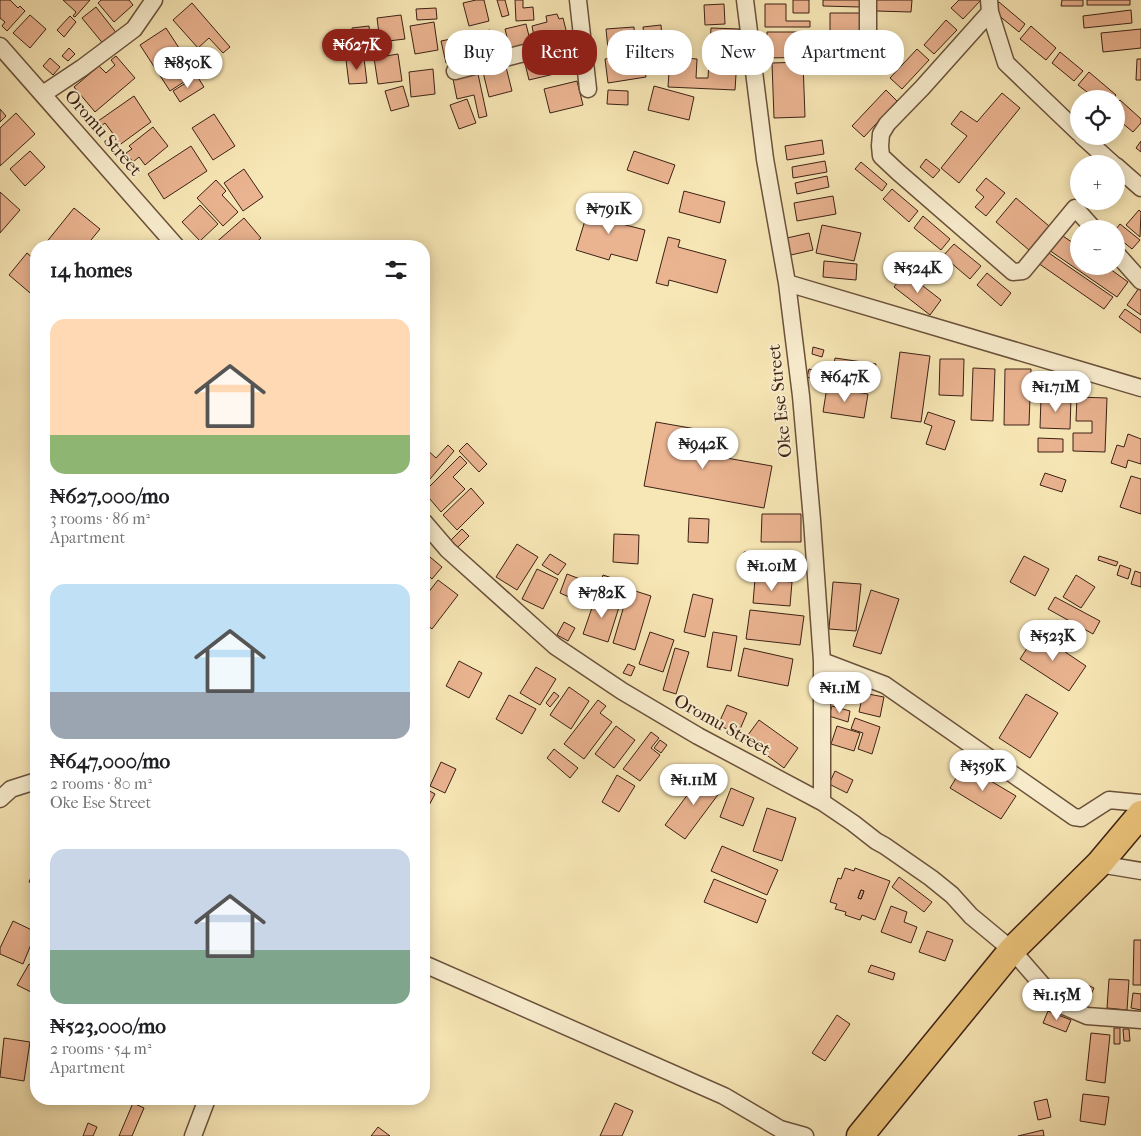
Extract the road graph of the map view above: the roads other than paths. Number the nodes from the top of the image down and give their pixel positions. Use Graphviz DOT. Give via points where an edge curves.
graph roads {
  1 [pos="154,0"];
  2 [pos="578,0"];
  3 [pos="745,0"];
  4 [pos="868,0"];
  5 [pos="989,6"];
  6 [pos="581,30"];
  7 [pos="868,30"];
  8 [pos="0,46"];
  9 [pos="586,75"];
  10 [pos="588,89"];
  11 [pos="43,94"];
  12 [pos="1070,124"];
  13 [pos="1092,145"];
  14 [pos="1103,155"];
  15 [pos="1125,174"];
  16 [pos="1141,188"];
  17 [pos="1086,220"];
  18 [pos="171,240"];
  19 [pos="1125,263"];
  20 [pos="1141,281"];
  21 [pos="787,283"];
  22 [pos="1141,388"];
  23 [pos="430,529"];
  24 [pos="822,661"];
  25 [pos="30,783"];
  26 [pos="4,791"];
  27 [pos="822,802"];
  28 [pos="1141,803"];
  29 [pos="1141,814"];
  30 [pos="1099,864"];
  31 [pos="1141,871"];
  32 [pos="1012,950"];
  33 [pos="430,967"];
  34 [pos="1141,1020"];
  35 [pos="205,1105"];
  36 [pos="193,1136"];
  37 [pos="805,1136"];
  38 [pos="860,1136"];
  1 -- 11 [label="street" via="134,29"];
  2 -- 6 [label="street"];
  3 -- 21 [label="street, Oke Ese Street" via="766,159"];
  4 -- 7 [label="street"];
  5 -- 12 [label="street" via="1006,63"];
  5 -- 17 [label="street" via="922,88 887,124 882,134 881,156 1013,272 1023,271 1076,208"];
  8 -- 11 [label="street, Oromu Street"];
  9 -- 10 [label="street"];
  11 -- 18 [label="street, Oromu Street"];
  13 -- 14 [label="street"];
  15 -- 16 [label="street"];
  19 -- 20 [label="street"];
  21 -- 22 [label="street"];
  21 -- 24 [label="street, Oke Ese Street" via="801,396"];
  23 -- 27 [label="street, Oromu Street" via="448,550 555,646 698,736"];
  24 -- 27 [label="street, Oke Ese Street"];
  24 -- 28 [label="street" via="885,685 1074,817 1081,818 1109,800"];
  25 -- 26 [label="street"];
  27 -- 32 [label="street, Oromu Street" via="931,878"];
  29 -- 30 [label="main road"];
  30 -- 31 [label="street"];
  30 -- 32 [label="main road"];
  32 -- 34 [label="street, Oromu Street" via="1059,1004 1087,1016"];
  32 -- 38 [label="main road"];
  33 -- 37 [label="street" via="724,1096 780,1129"];
  35 -- 36 [label="street"];
}
